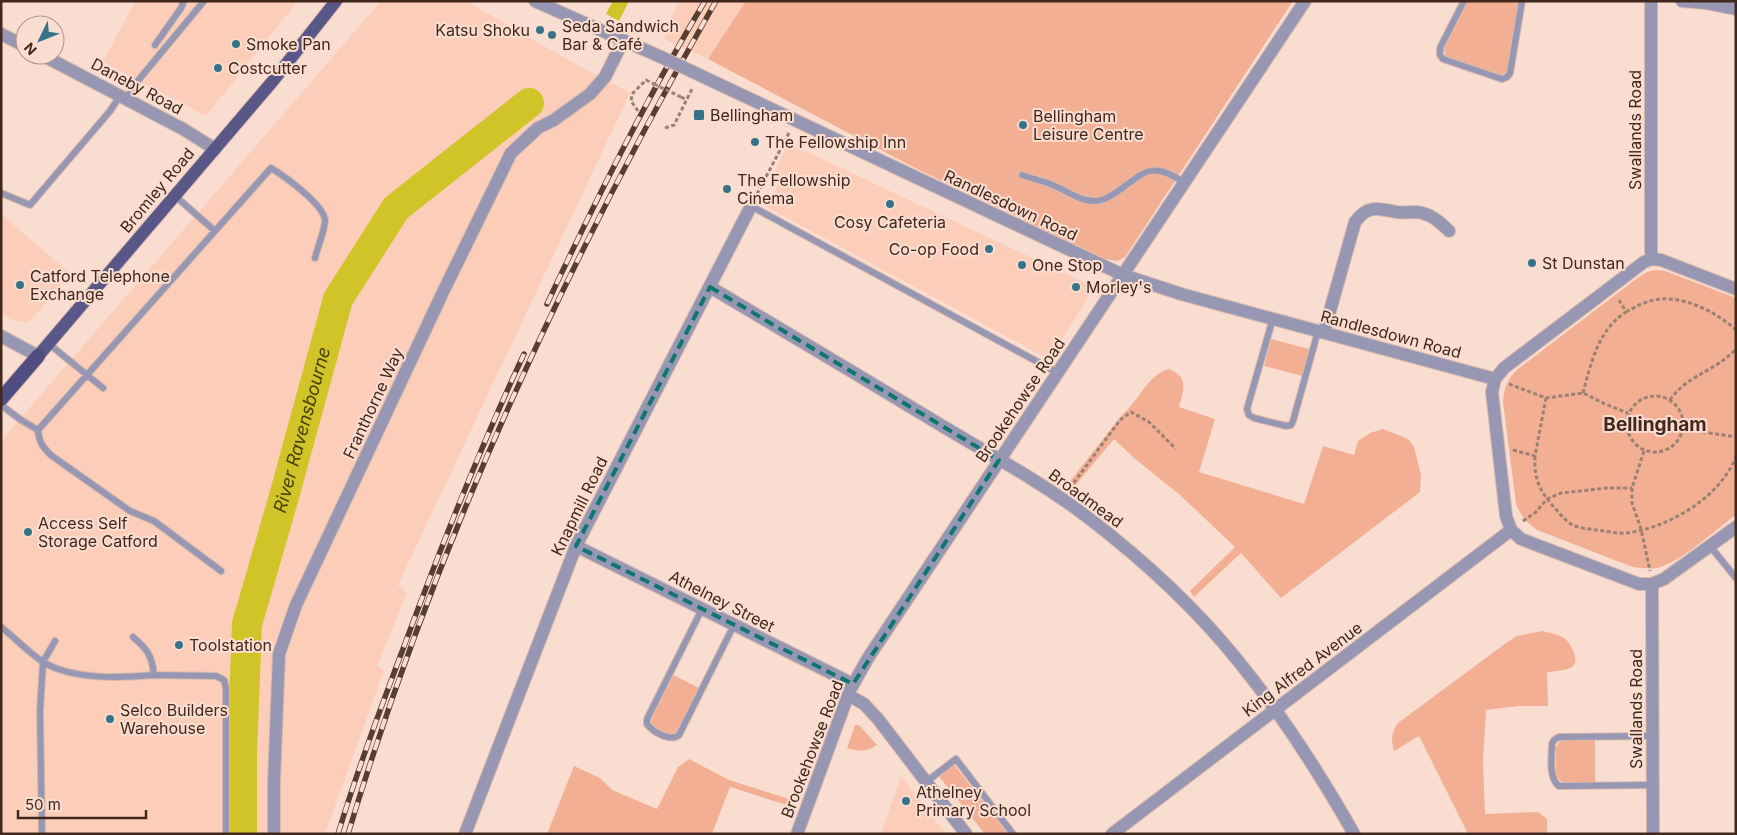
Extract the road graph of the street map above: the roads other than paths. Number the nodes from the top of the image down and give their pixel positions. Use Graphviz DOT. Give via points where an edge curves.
graph roads {
  1 [pos="184,1"];
  2 [pos="204,1"];
  3 [pos="336,1"];
  4 [pos="535,1"];
  5 [pos="1306,1"];
  6 [pos="1464,1"];
  7 [pos="1522,1"];
  8 [pos="1651,1"];
  9 [pos="1682,1"];
  10 [pos="1736,9"];
  11 [pos="1,34"];
  12 [pos="15,41"];
  13 [pos="623,41"];
  14 [pos="155,45"];
  15 [pos="61,65"];
  16 [pos="123,98"];
  17 [pos="215,149"];
  18 [pos="1022,175"];
  19 [pos="1185,183"];
  20 [pos="1,192"];
  21 [pos="175,196"];
  22 [pos="751,206"];
  23 [pos="215,231"];
  24 [pos="1449,231"];
  25 [pos="315,258"];
  26 [pos="1652,259"];
  27 [pos="1122,275"];
  28 [pos="710,286"];
  29 [pos="1736,289"];
  30 [pos="1273,318"];
  31 [pos="1321,332"];
  32 [pos="1,336"];
  33 [pos="49,344"];
  34 [pos="38,356"];
  35 [pos="1058,373"];
  36 [pos="88,376"];
  37 [pos="1494,379"];
  38 [pos="103,388"];
  39 [pos="1,399"];
  40 [pos="1,405"];
  41 [pos="38,430"];
  42 [pos="1000,460"];
  43 [pos="1736,527"];
  44 [pos="1511,530"];
  45 [pos="576,546"];
  46 [pos="1710,546"];
  47 [pos="221,571"];
  48 [pos="1736,578"];
  49 [pos="1652,584"];
  50 [pos="702,609"];
  51 [pos="734,625"];
  52 [pos="1,627"];
  53 [pos="133,636"];
  54 [pos="55,640"];
  55 [pos="42,662"];
  56 [pos="154,675"];
  57 [pos="850,690"];
  58 [pos="1276,710"];
  59 [pos="1653,736"];
  60 [pos="926,782"];
  61 [pos="1653,785"];
  62 [pos="42,834"];
  63 [pos="226,834"];
  64 [pos="274,834"];
  65 [pos="465,834"];
  66 [pos="797,834"];
  67 [pos="966,834"];
  68 [pos="1013,834"];
  69 [pos="1112,834"];
  70 [pos="1354,834"];
  71 [pos="1653,834"];
  1 -- 14 [label="lane"];
  2 -- 16 [label="lane"];
  3 -- 17 [label="main road, Bromley Road"];
  4 -- 13 [label="street, Randlesdown Road"];
  5 -- 19 [label="street, Brookehowse Road"];
  6 -- 7 [label="lane" via="1440,54 1443,59 1502,79 1510,73"];
  8 -- 26 [label="street, Swallands Road"];
  9 -- 10 [label="street"];
  11 -- 12 [label="street"];
  13 -- 27 [label="street, Randlesdown Road, bridge"];
  13 -- 64 [label="street, Franthorne Way" via="604,77 590,94 538,128 511,153 296,605 280,654"];
  15 -- 16 [label="street, Daneby Road"];
  16 -- 17 [label="street, Daneby Road"];
  16 -- 20 [label="lane" via="30,205"];
  17 -- 21 [label="main road, Bromley Road"];
  18 -- 19 [label="lane" via="1092,201 1107,198 1150,170 1170,173"];
  19 -- 27 [label="street, Brookehowse Road"];
  21 -- 23 [label="lane"];
  21 -- 33 [label="main road, Bromley Road"];
  22 -- 28 [label="street, Knapmill Road"];
  22 -- 35 [label="lane"];
  23 -- 25 [label="lane" via="271,168 292,182 320,210 325,220"];
  23 -- 36 [label="lane"];
  24 -- 31 [label="street" via="1424,213 1376,208 1360,215 1355,222"];
  26 -- 29 [label="street"];
  26 -- 37 [label="street" via="1637,266"];
  27 -- 30 [label="street, Randlesdown Road"];
  27 -- 35 [label="street, Brookehowse Road"];
  28 -- 42 [label="street, Broadmead"];
  28 -- 45 [label="street, Knapmill Road"];
  30 -- 31 [label="street, Randlesdown Road"];
  30 -- 31 [label="lane" via="1247,409 1254,418 1291,425"];
  31 -- 37 [label="street, Randlesdown Road"];
  32 -- 34 [label="street"];
  33 -- 34 [label="main road, Bromley Road"];
  33 -- 36 [label="lane"];
  34 -- 39 [label="highway, Bromley Road"];
  35 -- 42 [label="street, Brookehowse Road"];
  36 -- 38 [label="lane"];
  36 -- 41 [label="lane"];
  37 -- 44 [label="street" via="1492,392 1497,445 1506,516"];
  40 -- 41 [label="lane"];
  41 -- 47 [label="lane" via="43,448 52,456 130,512 154,521"];
  42 -- 57 [label="street, Brookehowse Road"];
  42 -- 58 [label="street, Broadmead" via="1062,499 1116,540 1170,588 1238,660"];
  43 -- 46 [label="street"];
  44 -- 49 [label="street" via="1521,539 1590,566 1639,584"];
  44 -- 58 [label="street, King Alfred Avenue"];
  45 -- 50 [label="street, Athelney Street"];
  45 -- 65 [label="street, Knapmill Road"];
  46 -- 48 [label="lane"];
  46 -- 49 [label="street"];
  49 -- 59 [label="street, Swallands Road"];
  50 -- 51 [label="street, Athelney Street"];
  50 -- 51 [label="lane" via="647,719 650,728 670,738 679,735"];
  51 -- 57 [label="street, Athelney Street"];
  52 -- 55 [label="lane"];
  53 -- 56 [label="lane" via="146,648"];
  54 -- 55 [label="lane"];
  55 -- 56 [label="lane" via="78,674"];
  55 -- 62 [label="lane"];
  56 -- 63 [label="lane" via="216,676 224,680"];
  57 -- 60 [label="street, Athelney Street" via="870,710"];
  57 -- 66 [label="street, Brookehowse Road"];
  58 -- 69 [label="street, King Alfred Avenue"];
  58 -- 70 [label="street, Broadmead" via="1335,799"];
  59 -- 61 [label="street, Swallands Road"];
  59 -- 61 [label="lane" via="1559,737 1552,744 1553,777 1559,786"];
  60 -- 67 [label="street, Athelney Street"];
  60 -- 68 [label="lane" via="956,759"];
  61 -- 71 [label="street, Swallands Road"];
}
